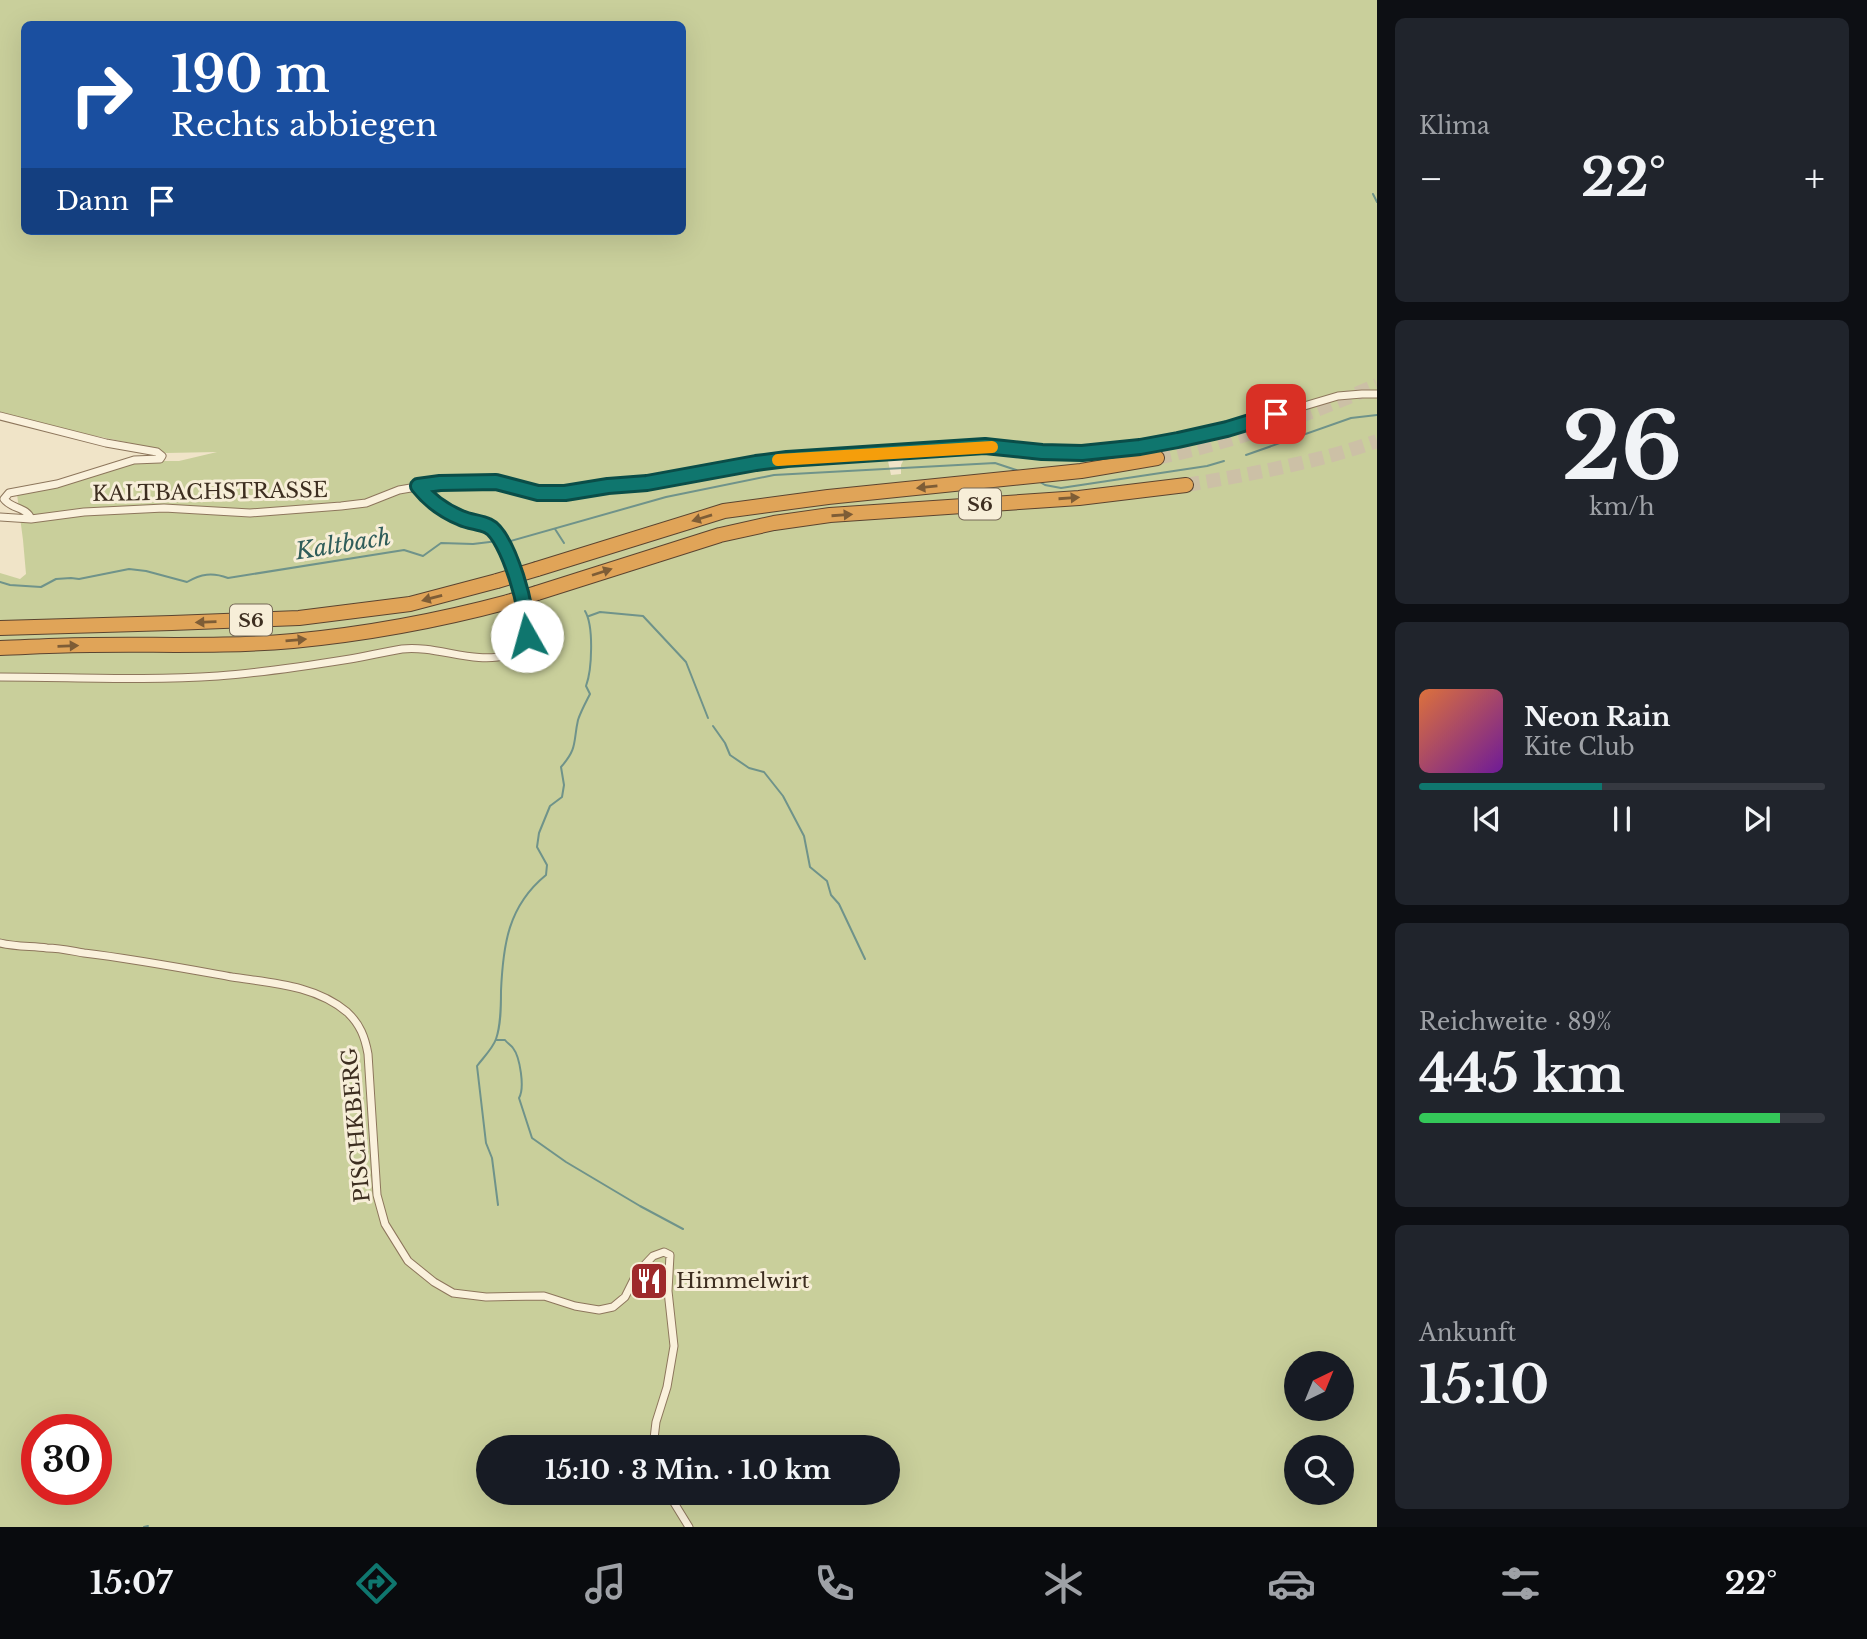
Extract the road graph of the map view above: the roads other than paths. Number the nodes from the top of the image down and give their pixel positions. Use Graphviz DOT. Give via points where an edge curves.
graph roads {
  1 [pos="1377,394"];
  2 [pos="0,416"];
  3 [pos="1157,458"];
  4 [pos="1186,485"];
  5 [pos="418,486"];
  6 [pos="2,499"];
  7 [pos="0,517"];
  8 [pos="31,519"];
  9 [pos="0,628"];
  10 [pos="0,648"];
  11 [pos="0,677"];
  12 [pos="0,943"];
  13 [pos="654,1435"];
  14 [pos="675,1505"];
  15 [pos="689,1527"];
  1 -- 5 [label="street, KALTBACHSTRASSE" via="1338,397 1227,429 1102,451 985,446 787,459 556,494 496,482"];
  2 -- 6 [label="street" via="162,456 9,493"];
  3 -- 9 [label="highway, S6, one-way, bridge" via="1049,475 724,511 410,604 299,618"];
  10 -- 4 [label="highway, S6, one-way, bridge" via="290,641 371,633 508,602 720,535 774,523"];
  5 -- 8 [label="street, KALTBACHSTRASSE" via="341,506 250,513 164,508"];
  5 -- 11 [label="street" via="427,498 462,519 489,526 508,551 528,628 525,641 515,652 487,657 403,649 218,676"];
  6 -- 8 [label="street"];
  7 -- 8 [label="street, KALTBACHSTRASSE"];
  12 -- 13 [label="street, PISCHKBERG" via="275,983 311,992 346,1012 365,1036 377,1195 385,1224 408,1261 453,1293 544,1296 598,1310 613,1307 625,1297 636,1273 653,1256 670,1255 668,1291 674,1346"];
  14 -- 15 [label="street"];
}
